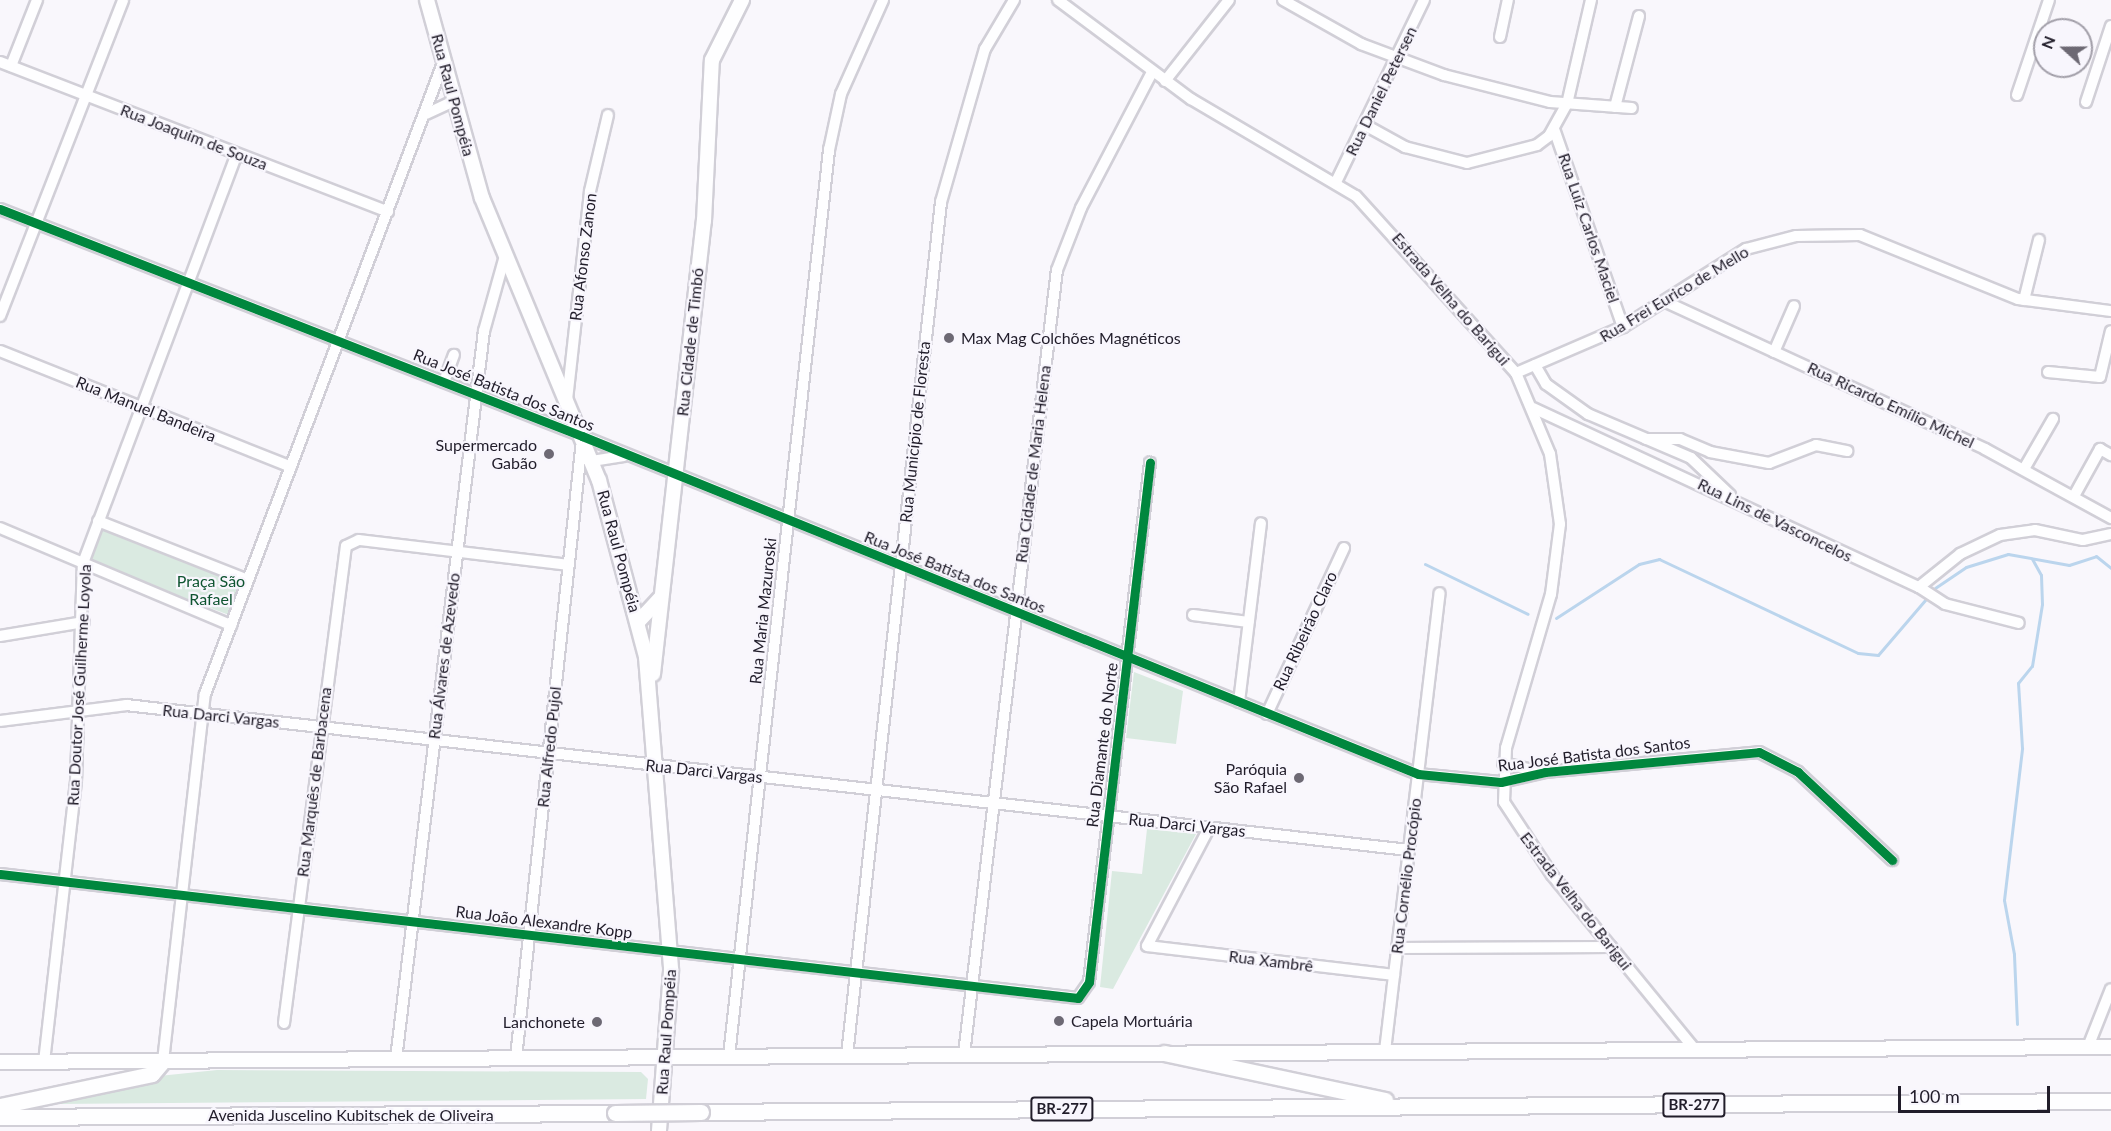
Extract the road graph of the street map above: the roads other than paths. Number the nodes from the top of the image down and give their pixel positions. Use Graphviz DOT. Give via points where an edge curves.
graph roads {
  1 [pos="37,0"];
  2 [pos="123,0"];
  3 [pos="427,0"];
  4 [pos="742,0"];
  5 [pos="883,0"];
  6 [pos="1014,0"];
  7 [pos="1058,0"];
  8 [pos="1229,0"];
  9 [pos="1283,0"];
  10 [pos="1424,0"];
  11 [pos="1508,0"];
  12 [pos="1591,0"];
  13 [pos="2049,0"];
  14 [pos="1639,16"];
  15 [pos="2111,26"];
  16 [pos="1500,37"];
  17 [pos="1399,59"];
  18 [pos="0,62"];
  19 [pos="443,63"];
  20 [pos="11,66"];
  21 [pos="1152,72"];
  22 [pos="1165,81"];
  23 [pos="86,95"];
  24 [pos="2017,95"];
  25 [pos="454,101"];
  26 [pos="2086,102"];
  27 [pos="1567,104"];
  28 [pos="1615,107"];
  29 [pos="1632,108"];
  30 [pos="426,114"];
  31 [pos="608,115"];
  32 [pos="1365,125"];
  33 [pos="1554,129"];
  34 [pos="237,154"];
  35 [pos="1336,182"];
  36 [pos="0,209"];
  37 [pos="388,213"];
  38 [pos="36,223"];
  39 [pos="2039,240"];
  40 [pos="505,256"];
  41 [pos="189,283"];
  42 [pos="2024,300"];
  43 [pos="1666,302"];
  44 [pos="1794,306"];
  45 [pos="2111,311"];
  46 [pos="0,316"];
  47 [pos="1623,327"];
  48 [pos="2111,330"];
  49 [pos="339,341"];
  50 [pos="0,351"];
  51 [pos="1774,352"];
  52 [pos="454,355"];
  53 [pos="1535,365"];
  54 [pos="2048,372"];
  55 [pos="1516,373"];
  56 [pos="444,382"];
  57 [pos="476,395"];
  58 [pos="567,400"];
  59 [pos="141,407"];
  60 [pos="1533,408"];
  61 [pos="2053,420"];
  62 [pos="582,436"];
  63 [pos="1643,440"];
  64 [pos="1847,451"];
  65 [pos="2111,455"];
  66 [pos="624,456"];
  67 [pos="592,461"];
  68 [pos="1150,463"];
  69 [pos="291,467"];
  70 [pos="2024,469"];
  71 [pos="675,477"];
  72 [pos="2074,496"];
  73 [pos="1735,500"];
  74 [pos="2111,518"];
  75 [pos="788,521"];
  76 [pos="98,522"];
  77 [pos="1262,523"];
  78 [pos="0,528"];
  79 [pos="2111,534"];
  80 [pos="1344,548"];
  81 [pos="457,552"];
  82 [pos="83,563"];
  83 [pos="569,565"];
  84 [pos="900,567"];
  85 [pos="248,580"];
  86 [pos="1919,586"];
  87 [pos="1440,593"];
  88 [pos="662,595"];
  89 [pos="1016,613"];
  90 [pos="1194,615"];
  91 [pos="84,622"];
  92 [pos="1249,622"];
  93 [pos="2019,623"];
  94 [pos="231,626"];
  95 [pos="639,627"];
  96 [pos="659,635"];
  97 [pos="0,636"];
  98 [pos="1127,657"];
  99 [pos="651,690"];
  100 [pos="1239,702"];
  101 [pos="80,707"];
  102 [pos="201,714"];
  103 [pos="1267,714"];
  104 [pos="0,721"];
  105 [pos="320,727"];
  106 [pos="434,740"];
  107 [pos="549,753"];
  108 [pos="1503,763"];
  109 [pos="658,765"];
  110 [pos="1545,772"];
  111 [pos="1418,774"];
  112 [pos="760,777"];
  113 [pos="1501,782"];
  114 [pos="876,790"];
  115 [pos="993,803"];
  116 [pos="1108,816"];
  117 [pos="1209,828"];
  118 [pos="1409,850"];
  119 [pos="1892,860"];
  120 [pos="0,874"];
  121 [pos="65,881"];
  122 [pos="181,895"];
  123 [pos="298,909"];
  124 [pos="412,922"];
  125 [pos="529,936"];
  126 [pos="1611,946"];
  127 [pos="1397,948"];
  128 [pos="670,952"];
  129 [pos="740,960"];
  130 [pos="856,974"];
  131 [pos="1394,975"];
  132 [pos="972,988"];
  133 [pos="2111,989"];
  134 [pos="1083,995"];
  135 [pos="284,1023"];
  136 [pos="2088,1047"];
  137 [pos="2111,1047"];
  138 [pos="1385,1051"];
  139 [pos="1696,1051"];
  140 [pos="1164,1053"];
  141 [pos="964,1054"];
  142 [pos="847,1055"];
  143 [pos="729,1056"];
  144 [pos="665,1057"];
  145 [pos="516,1058"];
  146 [pos="396,1059"];
  147 [pos="163,1061"];
  148 [pos="0,1062"];
  149 [pos="45,1062"];
  150 [pos="2111,1101"];
  151 [pos="0,1106"];
  152 [pos="1424,1106"];
  153 [pos="0,1117"];
  154 [pos="659,1131"];
  1 -- 20 [label="street"];
  2 -- 23 [label="street"];
  3 -- 19 [label="main road, Rua Raul Pompéia"];
  4 -- 71 [label="main road, Rua Cidade de Timbó" via="712,60 704,221"];
  5 -- 75 [label="street, Rua Maria Mazuroski" via="848,74 832,129"];
  6 -- 84 [label="street, Rua Município de Floresta" via="985,49 944,184"];
  7 -- 21 [label="street, Estrada Velha do Barigui"];
  8 -- 22 [label="street"];
  9 -- 17 [label="street"];
  10 -- 17 [label="street, Rua Daniel Petersen"];
  11 -- 16 [label="street"];
  12 -- 27 [label="street"];
  13 -- 24 [label="street"];
  14 -- 28 [label="street"];
  15 -- 26 [label="street"];
  17 -- 27 [label="street" via="1516,95"];
  17 -- 32 [label="street, Rua Daniel Petersen"];
  18 -- 20 [label="street, Rua Joaquim de Souza"];
  19 -- 25 [label="main road, Rua Raul Pompéia"];
  19 -- 30 [label="street"];
  20 -- 23 [label="street, Rua Joaquim de Souza"];
  21 -- 22 [label="street, Estrada Velha do Barigui"];
  21 -- 89 [label="street, Rua Cidade de Maria Helena" via="1081,208 1058,270"];
  22 -- 35 [label="street, Estrada Velha do Barigui"];
  23 -- 34 [label="street, Rua Joaquim de Souza"];
  23 -- 38 [label="street"];
  25 -- 30 [label="street"];
  25 -- 40 [label="main road, Rua Raul Pompéia"];
  27 -- 28 [label="street"];
  27 -- 33 [label="street"];
  28 -- 29 [label="street"];
  30 -- 37 [label="street"];
  31 -- 58 [label="street, Rua Afonso Zanon" via="590,191"];
  32 -- 33 [label="street" via="1405,147 1467,163 1530,148"];
  32 -- 35 [label="street, Rua Daniel Petersen"];
  33 -- 47 [label="street, Rua Luiz Carlos Maciel"];
  34 -- 37 [label="street, Rua Joaquim de Souza"];
  34 -- 41 [label="street, Rua Doutor José Guilherme Loyola"];
  35 -- 55 [label="street, Estrada Velha do Barigui" via="1402,243"];
  36 -- 38 [label="street, Rua José Batista dos Santos"];
  37 -- 49 [label="street"];
  38 -- 41 [label="street, Rua José Batista dos Santos"];
  38 -- 46 [label="street"];
  39 -- 42 [label="street"];
  40 -- 57 [label="street, Rua Álvares de Azevedo" via="487,315"];
  40 -- 58 [label="main road, Rua Raul Pompéia"];
  41 -- 49 [label="street, Rua José Batista dos Santos"];
  41 -- 59 [label="street, Rua Doutor José Guilherme Loyola"];
  42 -- 43 [label="street, Rua Frei Eurico de Mello" via="1881,240 1841,232 1746,249"];
  42 -- 45 [label="street, Rua Frei Eurico de Mello"];
  43 -- 47 [label="street, Rua Frei Eurico de Mello"];
  43 -- 51 [label="street, Rua Ricardo Emílio Michel"];
  44 -- 51 [label="street"];
  47 -- 53 [label="street, Rua Frei Eurico de Mello"];
  48 -- 54 [label="street" via="2100,377"];
  49 -- 56 [label="street, Rua José Batista dos Santos"];
  49 -- 69 [label="street"];
  50 -- 59 [label="street, Rua Manuel Bandeira"];
  51 -- 70 [label="street, Rua Ricardo Emílio Michel"];
  52 -- 56 [label="street"];
  53 -- 55 [label="street, Rua Frei Eurico de Mello"];
  53 -- 63 [label="street" via="1546,384 1588,414"];
  55 -- 60 [label="street, Estrada Velha do Barigui"];
  56 -- 57 [label="street, Rua José Batista dos Santos"];
  57 -- 62 [label="street, Rua José Batista dos Santos"];
  57 -- 81 [label="street, Rua Álvares de Azevedo"];
  58 -- 62 [label="main road, Rua Raul Pompéia"];
  59 -- 69 [label="street, Rua Manuel Bandeira"];
  59 -- 76 [label="street, Rua Doutor José Guilherme Loyola"];
  60 -- 73 [label="street, Rua Lins de Vasconcelos"];
  60 -- 108 [label="street, Estrada Velha do Barigui" via="1555,477 1559,539 1544,621"];
  61 -- 70 [label="street"];
  62 -- 66 [label="street, Rua José Batista dos Santos"];
  62 -- 67 [label="main road, Rua Raul Pompéia"];
  62 -- 83 [label="street, Rua Alfredo Pujol"];
  63 -- 64 [label="street" via="1680,439 1710,452 1770,463 1816,445"];
  63 -- 73 [label="street" via="1696,461"];
  65 -- 72 [label="street" via="2100,449"];
  66 -- 67 [label="street"];
  66 -- 71 [label="street, Rua José Batista dos Santos"];
  67 -- 95 [label="main road, Rua Raul Pompéia"];
  68 -- 98 [label="street, Rua Diamante do Norte"];
  69 -- 85 [label="street"];
  70 -- 72 [label="street, Rua Ricardo Emílio Michel"];
  71 -- 75 [label="street, Rua José Batista dos Santos"];
  71 -- 88 [label="main road, Rua Cidade de Timbó"];
  72 -- 74 [label="street, Rua Ricardo Emílio Michel"];
  73 -- 86 [label="street, Rua Lins de Vasconcelos"];
  75 -- 84 [label="street, Rua José Batista dos Santos"];
  75 -- 112 [label="street, Rua Maria Mazuroski"];
  76 -- 82 [label="street, Rua Doutor José Guilherme Loyola"];
  76 -- 85 [label="street"];
  77 -- 92 [label="street"];
  78 -- 82 [label="street"];
  79 -- 86 [label="street" via="2083,540 2035,530 2000,535 1960,554"];
  80 -- 103 [label="street, Rua Ribeirão Claro"];
  81 -- 83 [label="street"];
  81 -- 105 [label="street, Rua Marquês de Barbacena" via="349,543"];
  81 -- 106 [label="street, Rua Álvares de Azevedo"];
  82 -- 91 [label="street, Rua Doutor José Guilherme Loyola"];
  82 -- 94 [label="street"];
  83 -- 107 [label="street, Rua Alfredo Pujol"];
  84 -- 89 [label="street, Rua José Batista dos Santos"];
  84 -- 114 [label="street, Rua Município de Floresta"];
  85 -- 94 [label="street"];
  86 -- 93 [label="street, Rua Lins de Vasconcelos" via="1945,604"];
  87 -- 111 [label="street, Rua Cornélio Procópio"];
  88 -- 95 [label="main road"];
  88 -- 96 [label="main road, Rua Cidade de Timbó"];
  89 -- 98 [label="street, Rua José Batista dos Santos"];
  89 -- 115 [label="street, Rua Cidade de Maria Helena"];
  90 -- 92 [label="street"];
  91 -- 97 [label="street"];
  91 -- 101 [label="street, Rua Doutor José Guilherme Loyola"];
  92 -- 100 [label="street"];
  94 -- 102 [label="street"];
  95 -- 96 [label="main road" via="649,638"];
  95 -- 99 [label="main road, Rua Raul Pompéia"];
  96 -- 99 [label="main road, Rua Cidade de Timbó"];
  98 -- 100 [label="street, Rua José Batista dos Santos"];
  98 -- 116 [label="street, Rua Diamante do Norte"];
  99 -- 109 [label="main road, Rua Raul Pompéia"];
  100 -- 103 [label="street, Rua José Batista dos Santos"];
  101 -- 102 [label="street, Rua Darci Vargas" via="126,705"];
  101 -- 104 [label="street, Rua Darci Vargas"];
  101 -- 121 [label="street, Rua Doutor José Guilherme Loyola"];
  102 -- 105 [label="street, Rua Darci Vargas"];
  102 -- 122 [label="street"];
  103 -- 111 [label="street, Rua José Batista dos Santos"];
  105 -- 106 [label="street, Rua Darci Vargas"];
  105 -- 123 [label="street, Rua Marquês de Barbacena"];
  106 -- 107 [label="street, Rua Darci Vargas"];
  106 -- 124 [label="street, Rua Álvares de Azevedo"];
  107 -- 109 [label="street, Rua Darci Vargas"];
  107 -- 125 [label="street, Rua Alfredo Pujol"];
  108 -- 110 [label="street, Rua José Batista dos Santos"];
  108 -- 113 [label="street, Estrada Velha do Barigui"];
  109 -- 112 [label="street, Rua Darci Vargas"];
  109 -- 128 [label="main road, Rua Raul Pompéia"];
  110 -- 113 [label="street, Rua José Batista dos Santos"];
  110 -- 119 [label="street, Rua José Batista dos Santos" via="1746,751 1770,754 1798,772"];
  111 -- 113 [label="street, Rua José Batista dos Santos"];
  111 -- 118 [label="street, Rua Cornélio Procópio"];
  112 -- 114 [label="street, Rua Darci Vargas"];
  112 -- 129 [label="street, Rua Maria Mazuroski"];
  113 -- 126 [label="street, Estrada Velha do Barigui" via="1513,819"];
  114 -- 115 [label="street, Rua Darci Vargas"];
  114 -- 130 [label="street, Rua Município de Floresta"];
  115 -- 116 [label="street, Rua Darci Vargas"];
  115 -- 132 [label="street, Rua Cidade de Maria Helena"];
  116 -- 117 [label="street, Rua Darci Vargas"];
  116 -- 134 [label="street, Rua Diamante do Norte"];
  117 -- 118 [label="street, Rua Darci Vargas"];
  117 -- 131 [label="street, Rua Xambrê" via="1147,946"];
  118 -- 127 [label="street, Rua Cornélio Procópio"];
  120 -- 121 [label="street, Rua João Alexandre Kopp"];
  121 -- 122 [label="street, Rua João Alexandre Kopp"];
  121 -- 149 [label="street, Rua Doutor José Guilherme Loyola"];
  122 -- 123 [label="street, Rua João Alexandre Kopp"];
  122 -- 147 [label="street"];
  123 -- 124 [label="street, Rua João Alexandre Kopp"];
  123 -- 135 [label="street, Rua Marquês de Barbacena"];
  124 -- 125 [label="street, Rua João Alexandre Kopp"];
  124 -- 146 [label="street, Rua Álvares de Azevedo"];
  125 -- 128 [label="street, Rua João Alexandre Kopp"];
  125 -- 145 [label="street, Rua Alfredo Pujol"];
  126 -- 127 [label="street"];
  126 -- 139 [label="street, Estrada Velha do Barigui"];
  127 -- 131 [label="street, Rua Cornélio Procópio"];
  128 -- 129 [label="street, Rua João Alexandre Kopp"];
  128 -- 144 [label="main road, Rua Raul Pompéia"];
  129 -- 130 [label="street, Rua João Alexandre Kopp"];
  129 -- 143 [label="street, Rua Maria Mazuroski"];
  130 -- 132 [label="street, Rua João Alexandre Kopp"];
  130 -- 142 [label="street, Rua Município de Floresta"];
  131 -- 138 [label="street, Rua Cornélio Procópio"];
  132 -- 134 [label="street, Rua João Alexandre Kopp" via="1072,999"];
  132 -- 141 [label="street, Rua Cidade de Maria Helena"];
  133 -- 136 [label="street"];
  136 -- 137 [label="main road"];
  136 -- 139 [label="main road"];
  138 -- 139 [label="main road"];
  138 -- 140 [label="main road"];
  140 -- 141 [label="main road"];
  140 -- 152 [label="highway"];
  141 -- 142 [label="main road"];
  142 -- 143 [label="main road"];
  143 -- 144 [label="main road"];
  144 -- 145 [label="main road"];
  144 -- 154 [label="main road, Rua Raul Pompéia"];
  145 -- 146 [label="main road"];
  146 -- 147 [label="main road"];
  147 -- 149 [label="main road"];
  147 -- 151 [label="highway" via="152,1074"];
  148 -- 149 [label="main road"];
  150 -- 152 [label="highway, BR-277"];
  152 -- 153 [label="highway, Avenida Juscelino Kubitschek de Oliveira / BR-277, bridge"];
}
